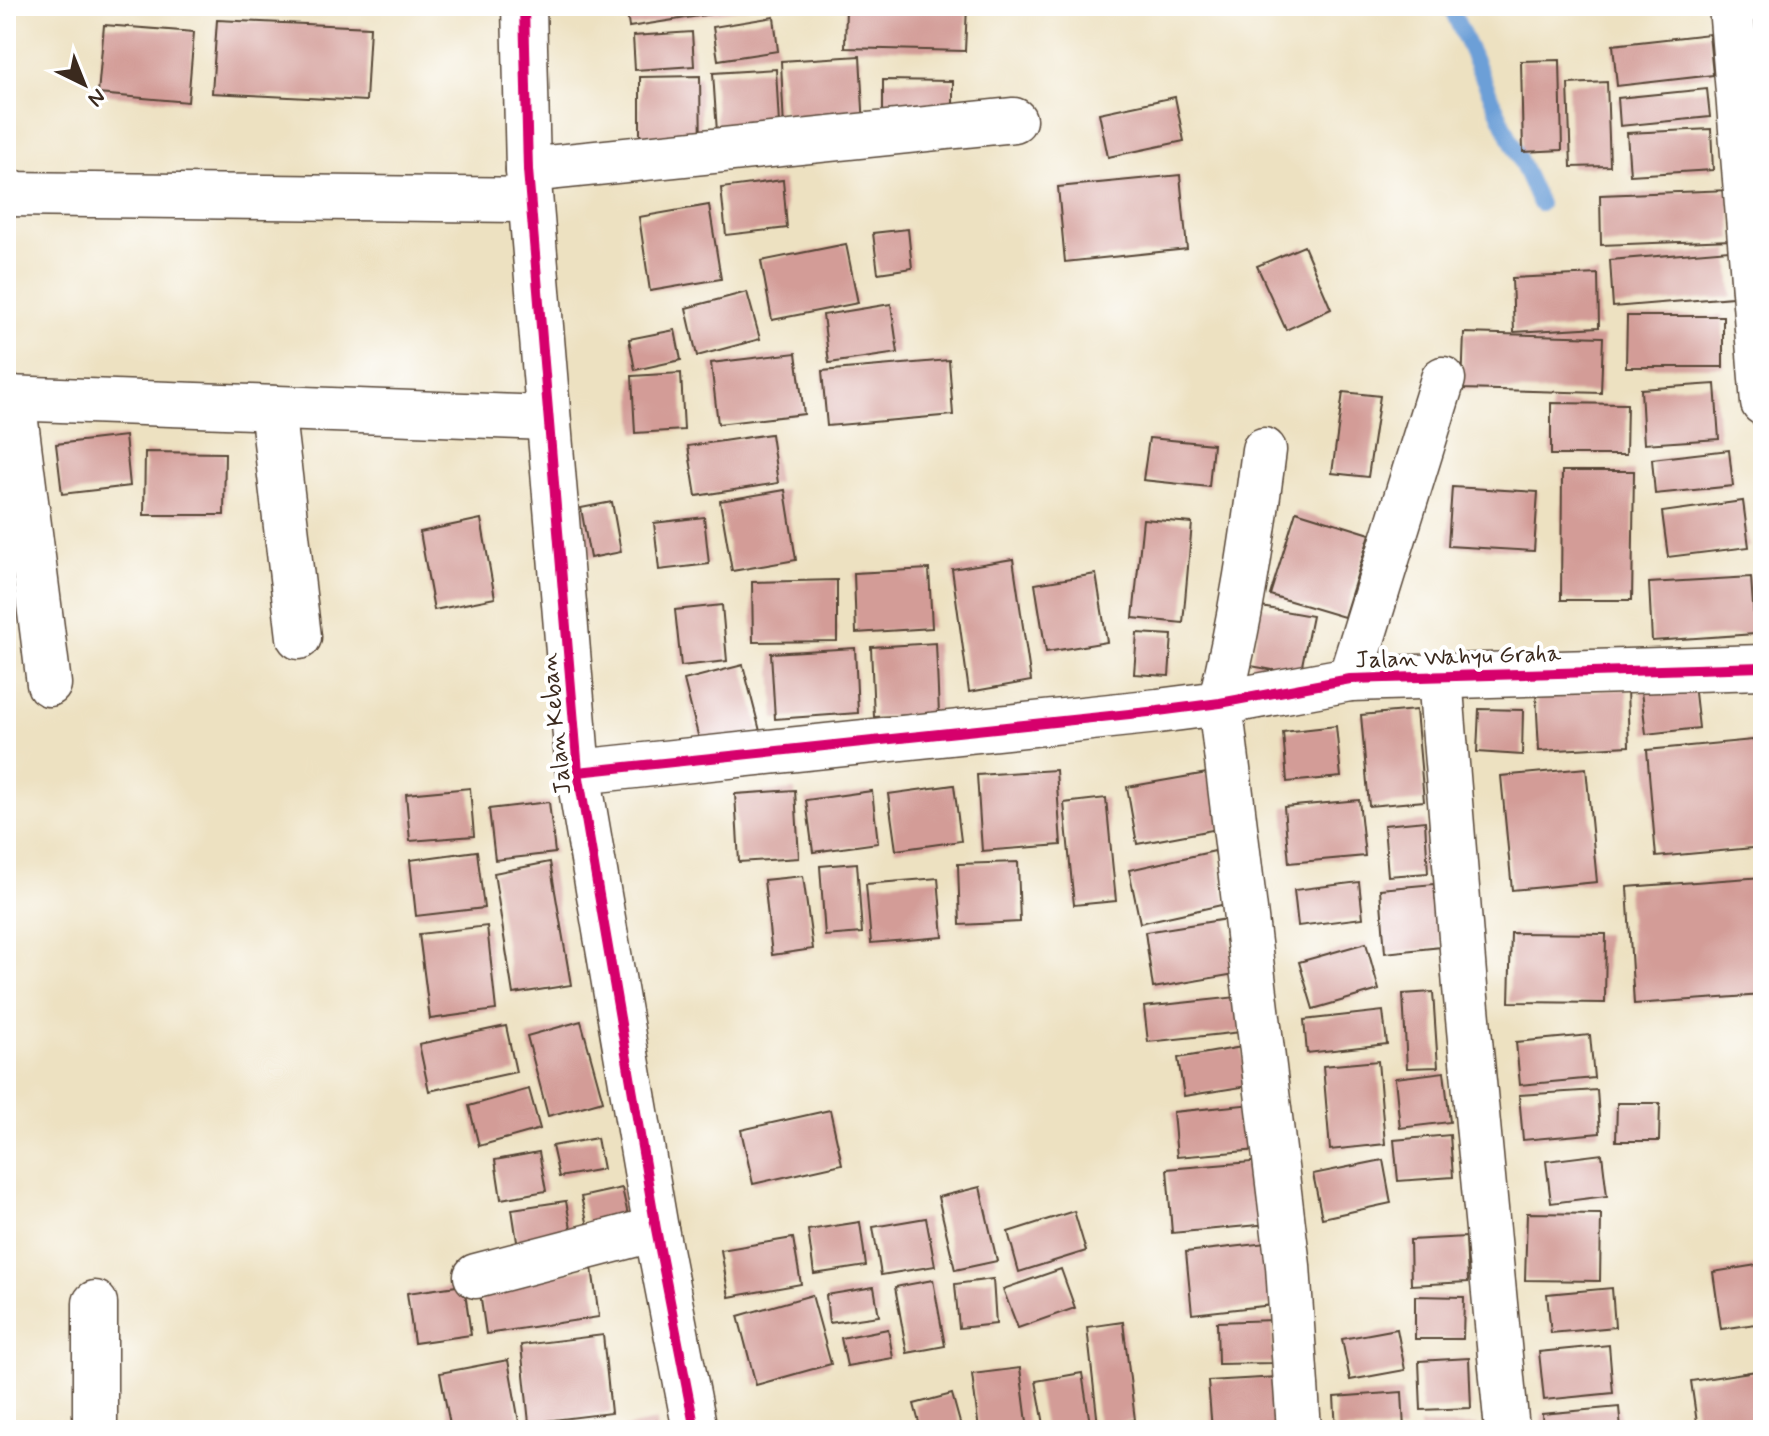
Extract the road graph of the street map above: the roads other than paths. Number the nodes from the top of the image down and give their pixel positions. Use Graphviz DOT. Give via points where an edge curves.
graph roads {
  1 [pos="524,6"];
  2 [pos="1731,6"];
  3 [pos="1014,120"];
  4 [pos="529,185"];
  5 [pos="6,194"];
  6 [pos="1443,379"];
  7 [pos="9,398"];
  8 [pos="1763,403"];
  9 [pos="272,408"];
  10 [pos="548,418"];
  11 [pos="1264,450"];
  12 [pos="299,637"];
  13 [pos="1763,667"];
  14 [pos="1440,677"];
  15 [pos="1350,679"];
  16 [pos="49,684"];
  17 [pos="1220,703"];
  18 [pos="578,772"];
  19 [pos="656,1229"];
  20 [pos="476,1276"];
  21 [pos="95,1303"];
  22 [pos="95,1430"];
  23 [pos="695,1430"];
  24 [pos="1299,1430"];
  25 [pos="1507,1430"];
  1 -- 4 [label="street, Jalan Keban"];
  2 -- 8 [label="street"];
  3 -- 4 [label="street"];
  4 -- 5 [label="street"];
  4 -- 10 [label="street, Jalan Keban"];
  6 -- 15 [label="street"];
  7 -- 9 [label="street"];
  7 -- 16 [label="street"];
  9 -- 10 [label="street"];
  9 -- 12 [label="street"];
  10 -- 18 [label="street, Jalan Keban"];
  11 -- 17 [label="street" via="1249,569"];
  13 -- 14 [label="street, Jalan Wahyu Graha"];
  14 -- 15 [label="street, Jalan Wahyu Graha"];
  14 -- 25 [label="street"];
  15 -- 17 [label="street, Jalan Wahyu Graha"];
  17 -- 18 [label="street, Jalan Wahyu Graha"];
  17 -- 24 [label="street" via="1288,1266"];
  18 -- 19 [label="street, Jalan Keban"];
  19 -- 20 [label="street"];
  19 -- 23 [label="street, Jalan Keban"];
  21 -- 22 [label="street"];
}
